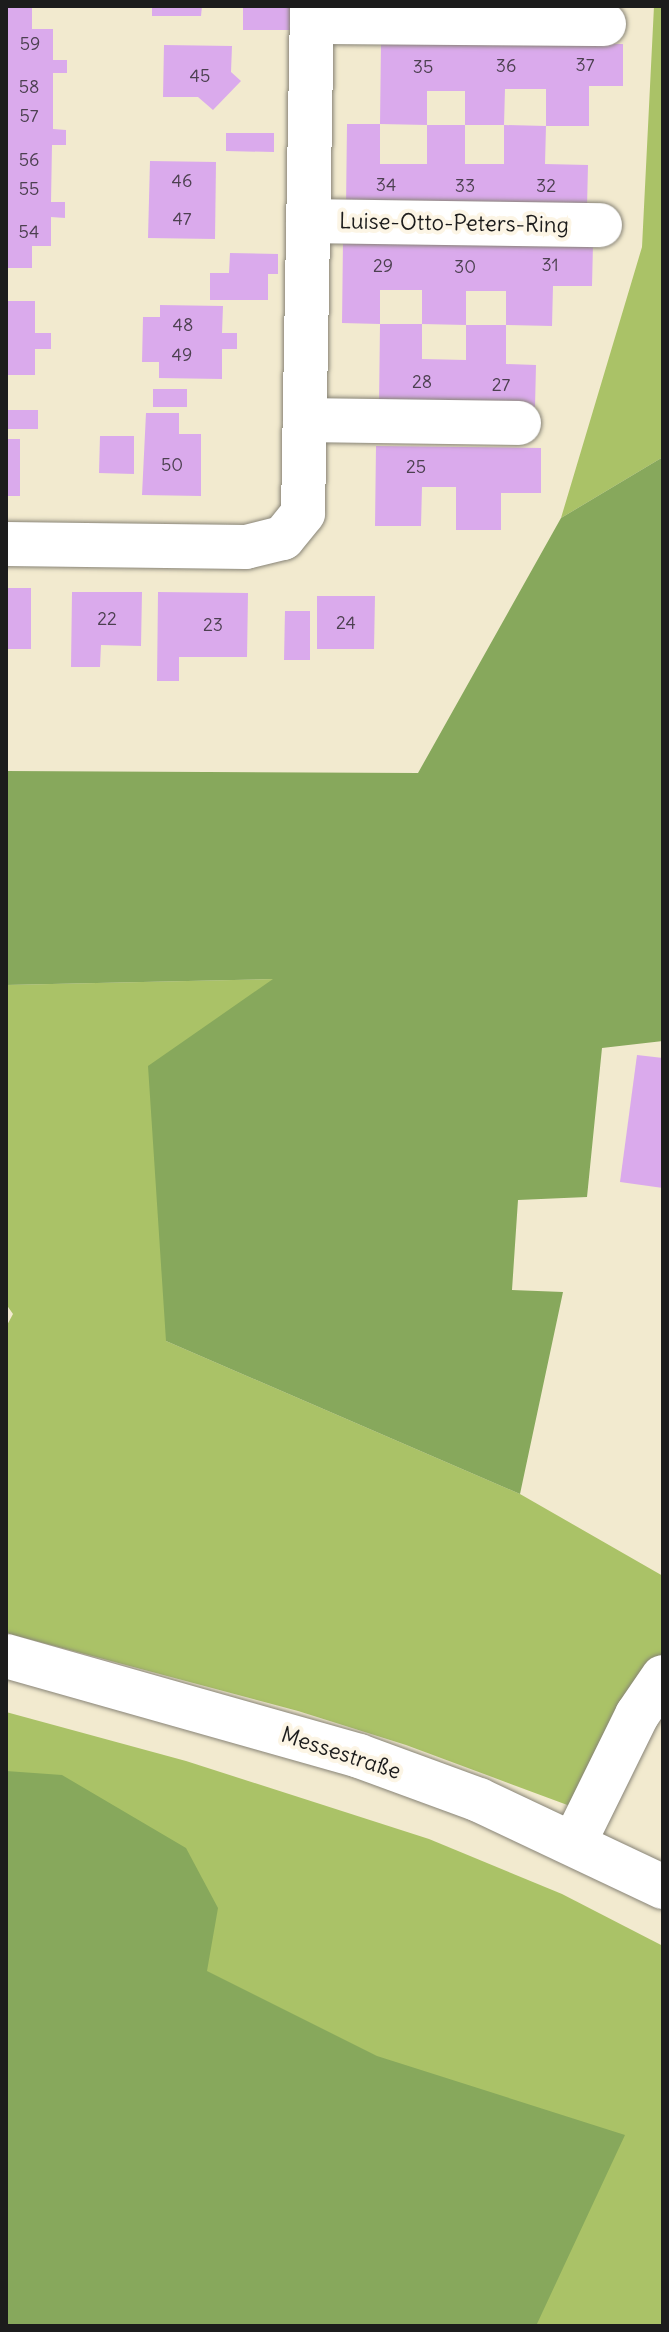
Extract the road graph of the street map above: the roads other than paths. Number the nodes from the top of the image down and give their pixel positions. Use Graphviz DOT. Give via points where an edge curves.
graph roads {
  1 [pos="312,14"];
  2 [pos="604,24"];
  3 [pos="308,221"];
  4 [pos="600,225"];
  5 [pos="305,420"];
  6 [pos="519,423"];
  7 [pos="6,544"];
  8 [pos="6,1656"];
  9 [pos="663,1677"];
  10 [pos="574,1843"];
  11 [pos="663,1887"];
  1 -- 2 [label="street, Luise-Otto-Peters-Ring"];
  1 -- 3 [label="street, Luise-Otto-Peters-Ring"];
  3 -- 4 [label="street, Luise-Otto-Peters-Ring"];
  3 -- 5 [label="street, Luise-Otto-Peters-Ring"];
  5 -- 6 [label="street"];
  5 -- 7 [label="street, Luise-Otto-Peters-Ring" via="303,513 283,538 246,547"];
  8 -- 10 [label="street, Messestraße" via="359,1756 479,1800"];
  9 -- 10 [label="street" via="637,1715"];
  10 -- 11 [label="street, Messestraße"];
}
